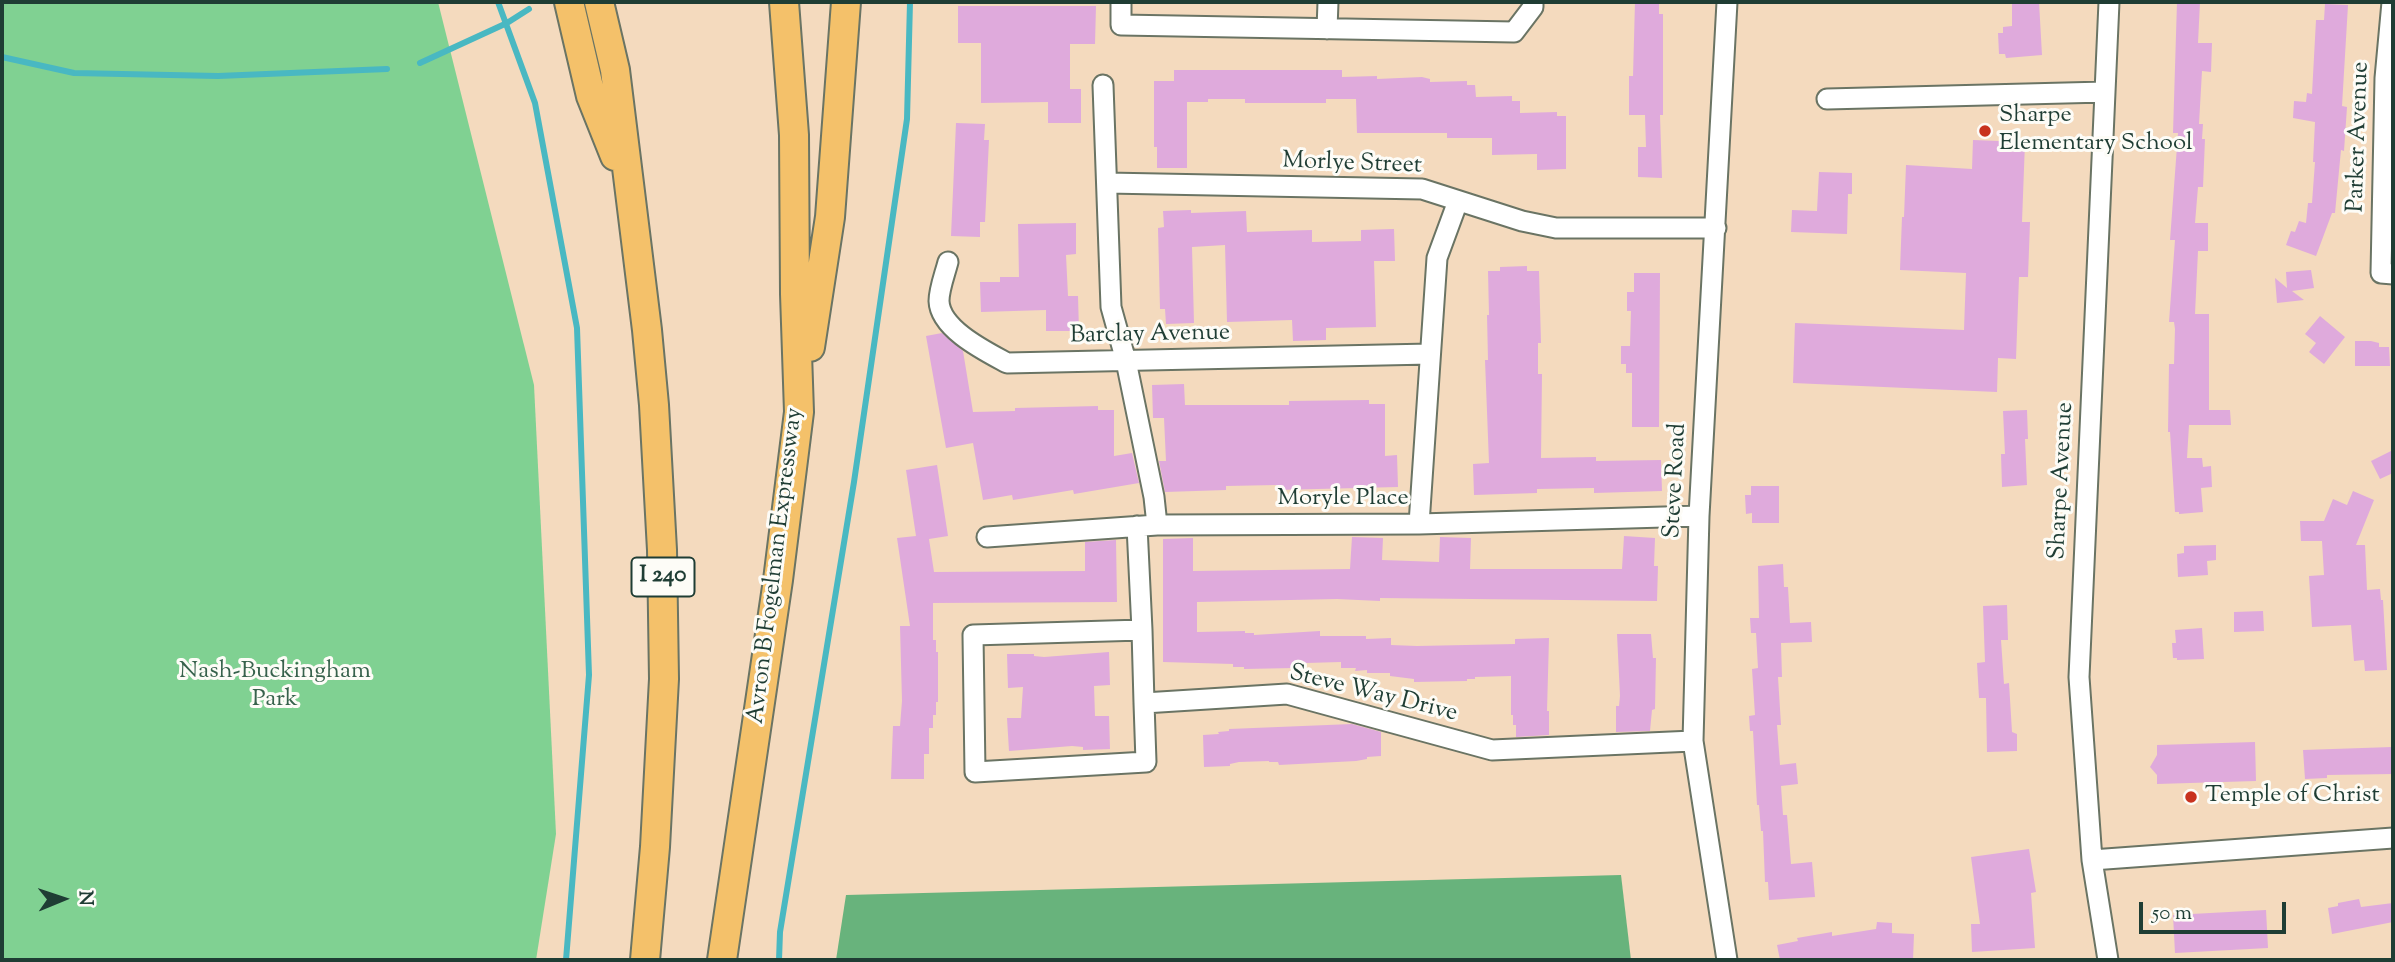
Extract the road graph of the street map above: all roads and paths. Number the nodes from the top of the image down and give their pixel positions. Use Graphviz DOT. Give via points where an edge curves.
graph roads {
  1 [pos="569,2"];
  2 [pos="599,2"];
  3 [pos="784,2"];
  4 [pos="846,2"];
  5 [pos="1121,2"];
  6 [pos="1328,2"];
  7 [pos="1533,2"];
  8 [pos="1727,2"];
  9 [pos="2109,2"];
  10 [pos="2392,2"];
  11 [pos="1327,29"];
  12 [pos="1103,85"];
  13 [pos="2105,92"];
  14 [pos="1827,99"];
  15 [pos="1107,183"];
  16 [pos="629,194"];
  17 [pos="1458,201"];
  18 [pos="1716,228"];
  19 [pos="948,262"];
  20 [pos="2387,274"];
  21 [pos="1430,354"];
  22 [pos="1126,361"];
  23 [pos="799,412"];
  24 [pos="1699,516"];
  25 [pos="1419,524"];
  26 [pos="1157,525"];
  27 [pos="1137,527"];
  28 [pos="987,537"];
  29 [pos="1142,630"];
  30 [pos="1144,703"];
  31 [pos="1693,741"];
  32 [pos="2393,838"];
  33 [pos="2092,860"];
  34 [pos="645,960"];
  35 [pos="722,960"];
  36 [pos="1727,960"];
  37 [pos="2108,960"];
  1 -- 16 [label="highway" via="592,96"];
  2 -- 16 [label="highway, I 240" via="615,70"];
  3 -- 23 [label="highway, Avron B Fogelman Expressway" via="794,135"];
  4 -- 23 [label="highway" via="830,217"];
  5 -- 11 [label="street" via="1121,24"];
  6 -- 11 [label="street"];
  7 -- 11 [label="street" via="1514,32"];
  8 -- 18 [label="street, Steve Road"];
  9 -- 13 [label="street, Sharpe Avenue"];
  10 -- 20 [label="street, Parker Avenue" via="2385,78"];
  12 -- 15 [label="street"];
  13 -- 14 [label="street"];
  13 -- 33 [label="street, Sharpe Avenue" via="2079,677"];
  15 -- 17 [label="street, Morlye Street" via="1422,189"];
  15 -- 22 [label="street" via="1111,307"];
  16 -- 34 [label="highway, I 240" via="654,405 664,610 659,783"];
  17 -- 18 [label="street, Morlye Street" via="1556,228"];
  17 -- 21 [label="street" via="1437,258"];
  18 -- 24 [label="street, Steve Road"];
  19 -- 22 [label="street, Barclay Avenue" via="939,298 941,312 968,342 1007,363"];
  21 -- 22 [label="street, Barclay Avenue"];
  21 -- 25 [label="street"];
  22 -- 26 [label="street"];
  23 -- 35 [label="highway, Avron B Fogelman Expressway"];
  24 -- 25 [label="street, Moryle Place"];
  24 -- 31 [label="street, Steve Road"];
  25 -- 26 [label="street, Moryle Place"];
  26 -- 27 [label="street, Moryle Place"];
  27 -- 28 [label="street, Moryle Place"];
  27 -- 29 [label="street"];
  29 -- 30 [label="street"];
  29 -- 30 [label="street" via="974,635 975,772 1146,762"];
  30 -- 31 [label="street, Steve Way Drive" via="1287,694 1492,750"];
  31 -- 36 [label="street, Steve Road"];
  32 -- 33 [label="street"];
  33 -- 37 [label="street, Sharpe Avenue"];
}
